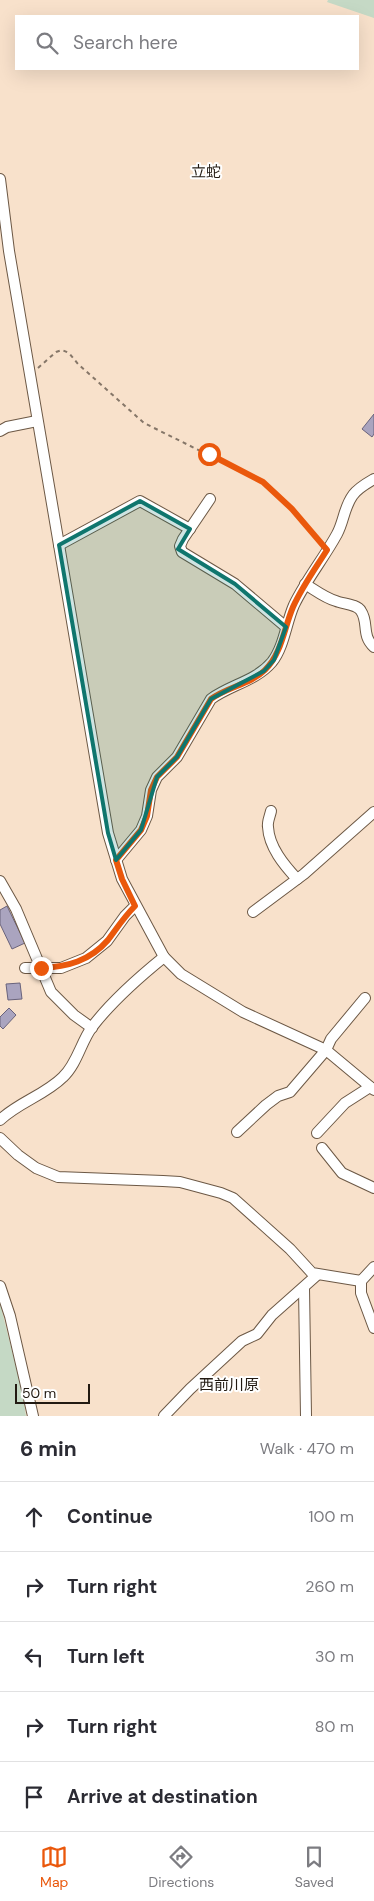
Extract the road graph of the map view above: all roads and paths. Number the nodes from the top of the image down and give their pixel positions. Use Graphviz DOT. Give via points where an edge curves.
graph roads {
  1 [pos="0,178"];
  2 [pos="30,375"];
  3 [pos="38,421"];
  4 [pos="0,431"];
  5 [pos="374,479"];
  6 [pos="210,499"];
  7 [pos="190,529"];
  8 [pos="59,545"];
  9 [pos="327,550"];
  10 [pos="305,584"];
  11 [pos="286,627"];
  12 [pos="374,647"];
  13 [pos="271,811"];
  14 [pos="374,812"];
  15 [pos="116,860"];
  16 [pos="297,879"];
  17 [pos="0,881"];
  18 [pos="135,906"];
  19 [pos="253,912"];
  20 [pos="164,957"];
  21 [pos="25,968"];
  22 [pos="41,968"];
  23 [pos="366,998"];
  24 [pos="92,1028"];
  25 [pos="326,1050"];
  26 [pos="372,1089"];
  27 [pos="0,1120"];
  28 [pos="237,1132"];
  29 [pos="317,1132"];
  30 [pos="0,1138"];
  31 [pos="322,1148"];
  32 [pos="374,1188"];
  33 [pos="374,1267"];
  34 [pos="317,1275"];
  35 [pos="361,1281"];
  36 [pos="0,1286"];
  37 [pos="304,1288"];
  38 [pos="374,1328"];
  39 [pos="33,1416"];
  40 [pos="164,1416"];
  41 [pos="306,1416"];
  1 -- 2 [label="street"];
  2 -- 3 [label="street"];
  2 -- 9 [label="path" via="56,352 69,353 144,423 263,482 292,509"];
  3 -- 4 [label="street"];
  3 -- 8 [label="street"];
  5 -- 9 [label="street" via="353,494 339,532"];
  6 -- 7 [label="street"];
  7 -- 8 [label="street" via="140,501"];
  7 -- 11 [label="street" via="180,546 182,552 235,584"];
  8 -- 15 [label="street" via="108,833"];
  9 -- 10 [label="street"];
  10 -- 11 [label="street"];
  10 -- 12 [label="street" via="334,601 361,610 366,635"];
  11 -- 15 [label="street" via="274,660 264,671 211,699 177,757 157,777 141,830"];
  13 -- 16 [label="street" via="268,826 271,842"];
  14 -- 16 [label="street"];
  15 -- 18 [label="street"];
  16 -- 19 [label="street"];
  17 -- 22 [label="street" via="16,909"];
  18 -- 20 [label="street"];
  18 -- 22 [label="street" via="107,940 86,958 61,968"];
  20 -- 24 [label="street" via="138,978"];
  20 -- 25 [label="street" via="181,974 243,1012"];
  21 -- 22 [label="street"];
  22 -- 24 [label="street" via="56,998"];
  23 -- 25 [label="street" via="330,1039"];
  24 -- 27 [label="street" via="65,1076"];
  25 -- 26 [label="street"];
  25 -- 28 [label="street" via="290,1092 266,1105"];
  26 -- 29 [label="street" via="345,1103"];
  30 -- 34 [label="street" via="36,1168 58,1177 180,1182 233,1198"];
  31 -- 32 [label="street" via="342,1173"];
  33 -- 35 [label="street"];
  34 -- 35 [label="street"];
  34 -- 37 [label="street"];
  35 -- 38 [label="street" via="361,1293"];
  36 -- 39 [label="street"];
  37 -- 40 [label="street" via="272,1315 257,1334 242,1341"];
  37 -- 41 [label="street"];
}
